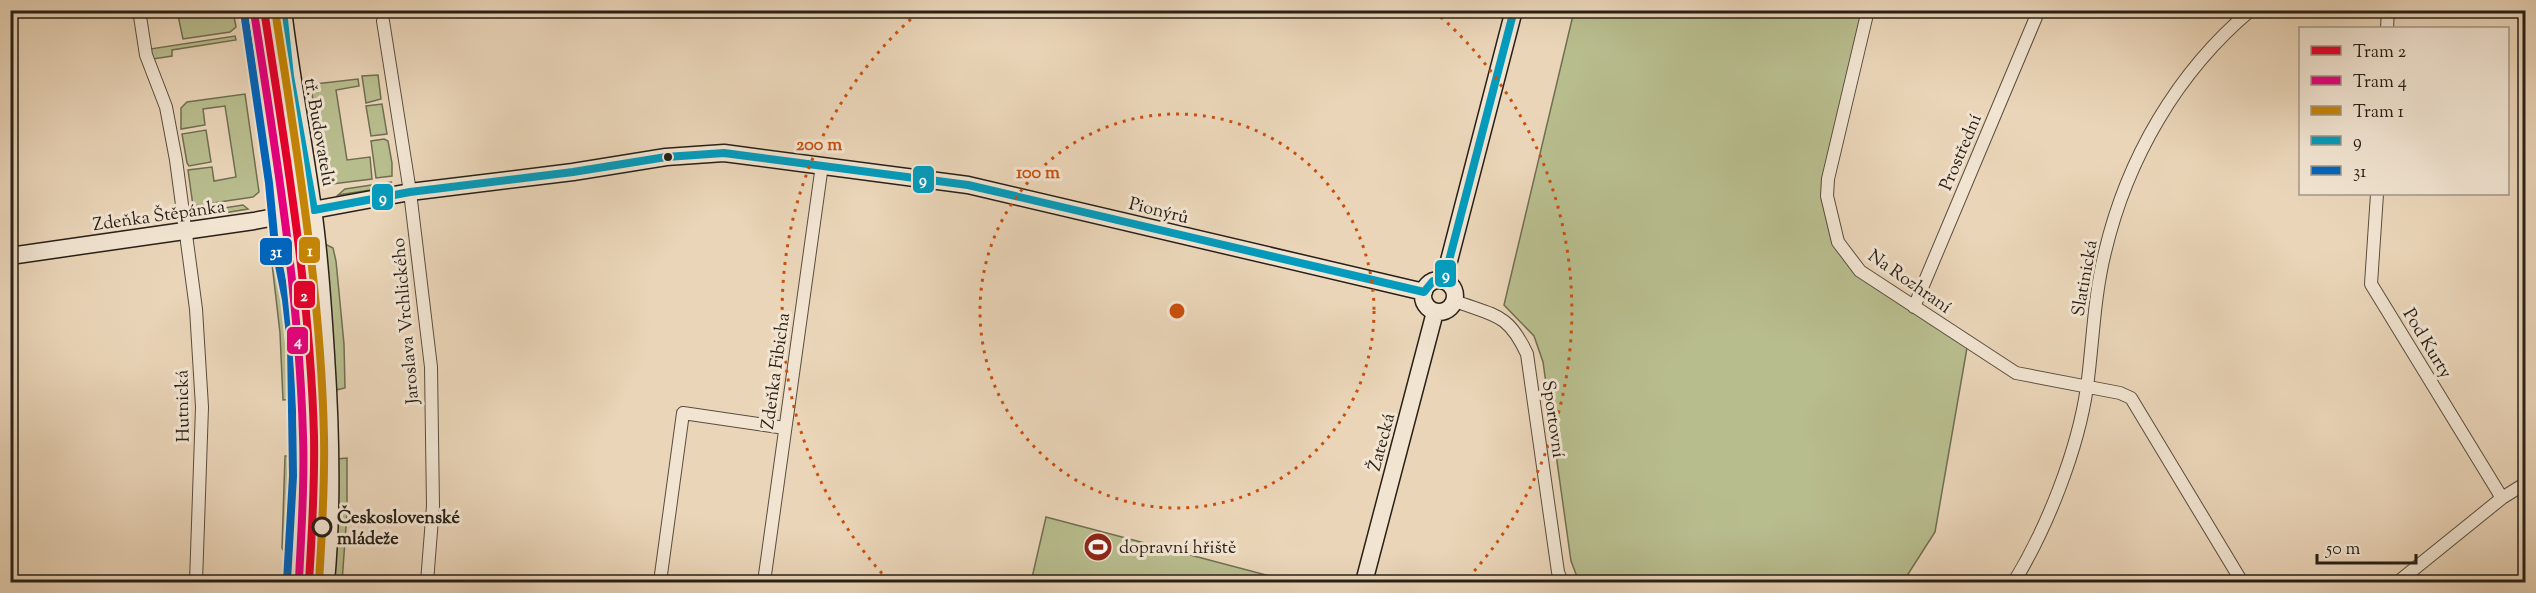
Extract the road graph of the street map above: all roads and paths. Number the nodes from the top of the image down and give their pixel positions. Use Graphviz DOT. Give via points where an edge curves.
graph roads {
  1 [pos="139,10"];
  2 [pos="254,10"];
  3 [pos="283,10"];
  4 [pos="1514,10"];
  5 [pos="1868,10"];
  6 [pos="2040,10"];
  7 [pos="2251,10"];
  8 [pos="2388,10"];
  9 [pos="383,21"];
  10 [pos="2387,27"];
  11 [pos="822,165"];
  12 [pos="410,192"];
  13 [pos="2377,195"];
  14 [pos="314,210"];
  15 [pos="282,216"];
  16 [pos="184,230"];
  17 [pos="10,256"];
  18 [pos="1444,280"];
  19 [pos="1424,292"];
  20 [pos="1455,301"];
  21 [pos="1914,307"];
  22 [pos="1435,312"];
  23 [pos="2087,388"];
  24 [pos="785,429"];
  25 [pos="2526,483"];
  26 [pos="2502,498"];
  27 [pos="196,582"];
  28 [pos="297,582"];
  29 [pos="326,582"];
  30 [pos="427,582"];
  31 [pos="660,582"];
  32 [pos="764,582"];
  33 [pos="1364,582"];
  34 [pos="1562,582"];
  35 [pos="2014,582"];
  36 [pos="2242,582"];
  37 [pos="2398,582"];
  1 -- 16 [label="street, Hutnická" via="146,56 166,107"];
  2 -- 15 [label="street"];
  3 -- 14 [label="street, tř. Budovatelů" via="290,76"];
  4 -- 18 [label="street"];
  5 -- 21 [label="street, Na Rozhraní" via="1827,196 1838,242 1860,271"];
  6 -- 21 [label="street, Prostřední"];
  7 -- 23 [label="street, Slatinická" via="2195,66 2167,104 2121,195 2105,253"];
  8 -- 10 [label="street"];
  9 -- 12 [label="street, Jaroslava Vrchlického"];
  11 -- 12 [label="street, Pionýrů" via="724,153 666,157"];
  11 -- 19 [label="street, Pionýrů" via="968,185"];
  11 -- 24 [label="street, Zdeňka Fibicha"];
  12 -- 14 [label="street, Pionýrů"];
  12 -- 30 [label="street, Jaroslava Vrchlického" via="431,367 433,506"];
  13 -- 26 [label="street, Pod Kurty" via="2371,284"];
  14 -- 15 [label="street, Zdeňka Štěpánka"];
  14 -- 29 [label="street, tř. Budovatelů" via="329,407 331,522"];
  15 -- 16 [label="street, Zdeňka Štěpánka"];
  15 -- 28 [label="street" via="296,298 304,422"];
  16 -- 17 [label="street, Zdeňka Štěpánka"];
  16 -- 27 [label="street, Hutnická" via="196,309 202,407"];
  18 -- 19 [label="street" via="1433,281"];
  18 -- 20 [label="street" via="1455,290"];
  19 -- 22 [label="street" via="1427,307"];
  20 -- 22 [label="street" via="1445,312"];
  20 -- 34 [label="street, Sportovní" via="1503,319 1517,333 1527,354"];
  21 -- 23 [label="street, Na Rozhraní" via="2016,374"];
  22 -- 33 [label="street, Žatecká"];
  23 -- 35 [label="street, Slatinická" via="2056,494"];
  23 -- 36 [label="street, Na Rozhraní" via="2120,393 2131,399"];
  24 -- 31 [label="street" via="683,413"];
  24 -- 32 [label="street, Zdeňka Fibicha"];
  25 -- 26 [label="street"];
  26 -- 37 [label="street"];
}
